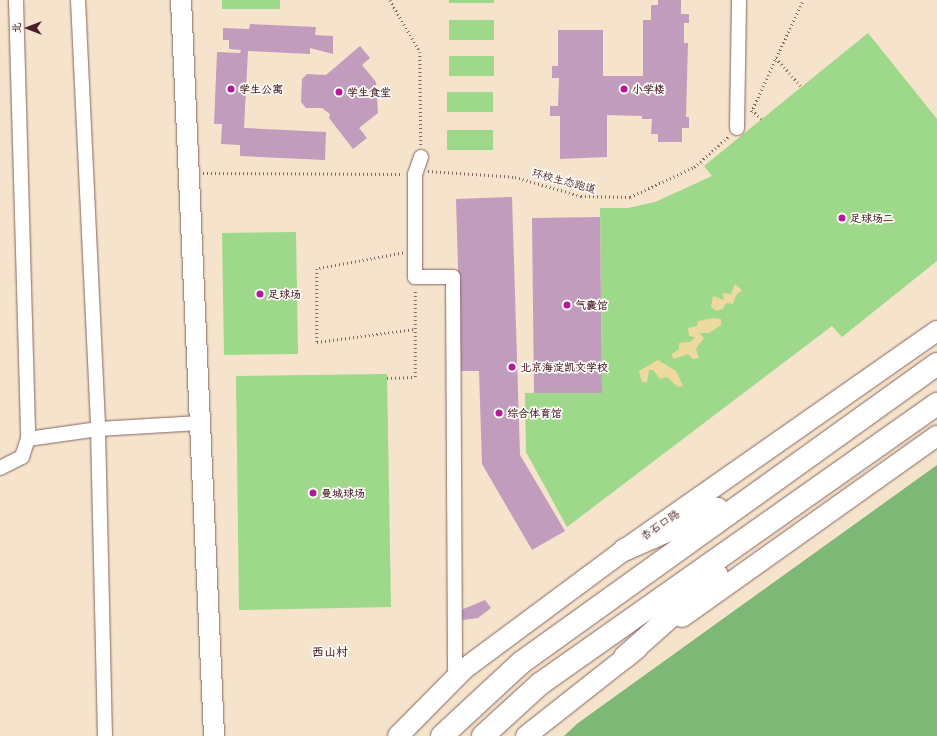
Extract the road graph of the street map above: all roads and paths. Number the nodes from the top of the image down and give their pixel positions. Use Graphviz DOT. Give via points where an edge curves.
graph roads {
  1 [pos="16,0"];
  2 [pos="78,0"];
  3 [pos="181,0"];
  4 [pos="390,0"];
  5 [pos="739,0"];
  6 [pos="803,0"];
  7 [pos="776,58"];
  8 [pos="802,87"];
  9 [pos="752,110"];
  10 [pos="762,119"];
  11 [pos="738,128"];
  12 [pos="421,157"];
  13 [pos="189,173"];
  14 [pos="415,174"];
  15 [pos="415,250"];
  16 [pos="415,277"];
  17 [pos="415,329"];
  18 [pos="937,331"];
  19 [pos="937,364"];
  20 [pos="387,378"];
  21 [pos="937,404"];
  22 [pos="200,423"];
  23 [pos="98,429"];
  24 [pos="937,436"];
  25 [pos="28,439"];
  26 [pos="0,468"];
  27 [pos="754,493"];
  28 [pos="792,508"];
  29 [pos="624,550"];
  30 [pos="625,657"];
  31 [pos="454,679"];
  32 [pos="106,736"];
  33 [pos="214,736"];
  34 [pos="398,736"];
  35 [pos="442,736"];
  36 [pos="483,736"];
  37 [pos="526,736"];
  1 -- 25 [label="street"];
  2 -- 23 [label="street"];
  3 -- 13 [label="street"];
  4 -- 12 [label="path" via="420,52"];
  5 -- 11 [label="street"];
  6 -- 7 [label="path, 环校生态跑道"];
  7 -- 8 [label="path"];
  7 -- 9 [label="path, 环校生态跑道"];
  9 -- 10 [label="path"];
  9 -- 11 [label="path, 环校生态跑道"];
  11 -- 12 [label="path, 环校生态跑道" via="694,167 653,189 622,198 580,196 515,177 435,174 424,170"];
  12 -- 14 [label="street"];
  13 -- 14 [label="path"];
  13 -- 22 [label="street"];
  14 -- 15 [label="street"];
  15 -- 16 [label="street"];
  15 -- 17 [label="path" via="316,269 317,342"];
  16 -- 17 [label="path"];
  16 -- 31 [label="street" via="453,276"];
  17 -- 20 [label="path" via="415,377"];
  18 -- 29 [label="street, 杏石口路"];
  19 -- 27 [label="main road"];
  21 -- 28 [label="main road"];
  22 -- 23 [label="street"];
  22 -- 33 [label="street"];
  23 -- 25 [label="street"];
  23 -- 32 [label="street"];
  24 -- 30 [label="street"];
  25 -- 26 [label="street" via="22,457"];
  27 -- 29 [label="main road"];
  27 -- 35 [label="main road" via="522,662"];
  28 -- 30 [label="main road"];
  28 -- 36 [label="main road" via="540,684"];
  29 -- 31 [label="street, 杏石口路"];
  30 -- 37 [label="street"];
  31 -- 34 [label="street, 杏石口路"];
}
